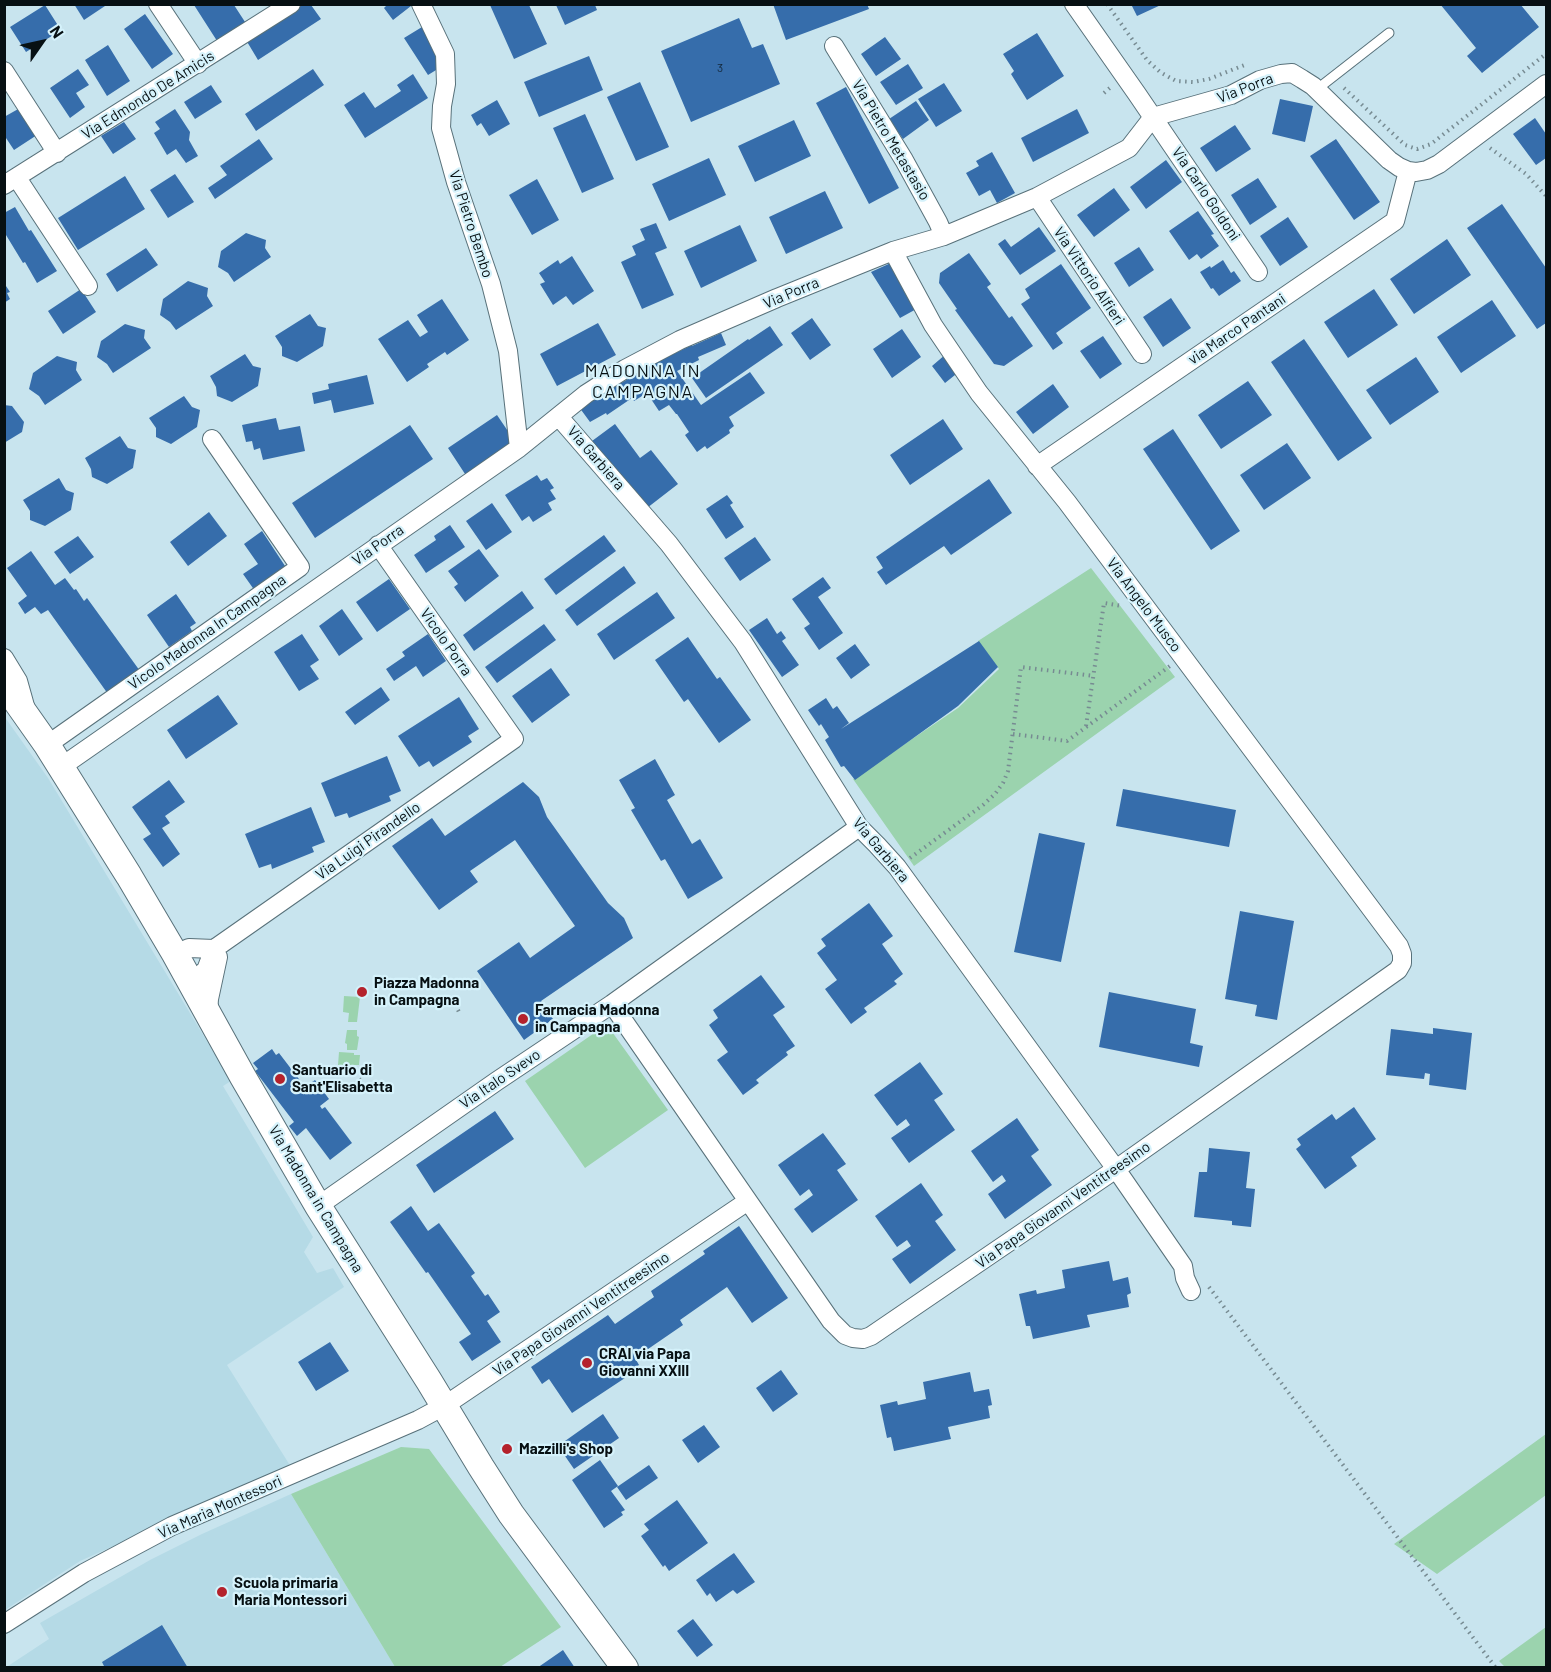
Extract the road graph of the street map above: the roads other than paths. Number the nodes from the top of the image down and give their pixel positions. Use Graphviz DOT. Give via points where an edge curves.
graph roads {
  1 [pos="158,4"];
  2 [pos="291,4"];
  3 [pos="421,4"];
  4 [pos="1074,4"];
  5 [pos="1389,33"];
  6 [pos="834,46"];
  7 [pos="198,64"];
  8 [pos="4,71"];
  9 [pos="1546,84"];
  10 [pos="1316,90"];
  11 [pos="1153,117"];
  12 [pos="57,153"];
  13 [pos="1408,171"];
  14 [pos="11,182"];
  15 [pos="1037,197"];
  16 [pos="944,236"];
  17 [pos="892,251"];
  18 [pos="1258,272"];
  19 [pos="88,286"];
  20 [pos="1142,354"];
  21 [pos="560,417"];
  22 [pos="212,439"];
  23 [pos="519,448"];
  24 [pos="1037,466"];
  25 [pos="378,545"];
  26 [pos="4,658"];
  27 [pos="4,684"];
  28 [pos="28,717"];
  29 [pos="514,739"];
  30 [pos="47,745"];
  31 [pos="62,767"];
  32 [pos="859,827"];
  33 [pos="218,946"];
  34 [pos="175,954"];
  35 [pos="1402,954"];
  36 [pos="188,978"];
  37 [pos="612,1004"];
  38 [pos="208,1014"];
  39 [pos="1116,1169"];
  40 [pos="748,1201"];
  41 [pos="318,1206"];
  42 [pos="1191,1291"];
  43 [pos="444,1406"];
  44 [pos="4,1624"];
  45 [pos="625,1668"];
  1 -- 7 [label="street"];
  2 -- 7 [label="street, Via Edmondo De Amicis"];
  3 -- 23 [label="street, Via Pietro Bembo" via="445,54 441,128 508,351"];
  4 -- 11 [label="street, Via Carlo Goldoni"];
  5 -- 10 [label="lane"];
  6 -- 16 [label="street, Via Pietro Metastasio" via="904,160"];
  7 -- 12 [label="street, Via Edmondo De Amicis"];
  8 -- 12 [label="street"];
  9 -- 13 [label="street" via="1439,164 1428,170"];
  10 -- 11 [label="street, Via Porra" via="1292,74 1281,74 1231,95"];
  10 -- 13 [label="street, Via Porra" via="1389,160"];
  11 -- 15 [label="street, Via Porra" via="1130,148"];
  11 -- 18 [label="street, Via Carlo Goldoni"];
  12 -- 14 [label="street, Via Edmondo De Amicis"];
  13 -- 24 [label="street, via Marco Pantani" via="1395,220"];
  14 -- 19 [label="street"];
  15 -- 16 [label="street, Via Porra"];
  15 -- 20 [label="street, Via Vittorio Alfieri"];
  16 -- 17 [label="street, Via Porra"];
  17 -- 21 [label="street, Via Porra" via="680,340 586,394"];
  17 -- 24 [label="street, Via Angelo Musco" via="933,325 966,374"];
  21 -- 23 [label="street, Via Porra"];
  21 -- 32 [label="street, Via Garbiera" via="669,544 743,642"];
  22 -- 30 [label="street, Vicolo Madonna In Campagna" via="300,567"];
  23 -- 25 [label="street, Via Porra"];
  24 -- 35 [label="street, Via Angelo Musco"];
  25 -- 29 [label="street, Vicolo Porra"];
  25 -- 31 [label="street, Via Porra"];
  26 -- 28 [label="street, Via Madonna in Campagna" via="18,681"];
  27 -- 28 [label="street, Via Madonna in Campagna"];
  28 -- 30 [label="street, Via Madonna in Campagna"];
  29 -- 33 [label="street, Via Luigi Pirandello"];
  30 -- 31 [label="street, Via Madonna in Campagna"];
  31 -- 34 [label="street, Via Madonna in Campagna"];
  32 -- 37 [label="street, Via Italo Svevo"];
  32 -- 39 [label="street, Via Garbiera" via="897,867"];
  33 -- 34 [label="street" via="189,948"];
  33 -- 36 [label="street, Via Luigi Pirandello" via="206,970"];
  33 -- 38 [label="street"];
  34 -- 36 [label="street, Via Madonna in Campagna"];
  35 -- 39 [label="street, Via Papa Giovanni Ventitreesimo" via="1398,970"];
  36 -- 38 [label="street, Via Madonna in Campagna"];
  37 -- 40 [label="street, Via Papa Giovanni Ventitreesimo"];
  37 -- 41 [label="street, Via Italo Svevo"];
  38 -- 41 [label="street, Via Madonna in Campagna"];
  39 -- 40 [label="street, Via Papa Giovanni Ventitreesimo" via="863,1339 845,1335 831,1322"];
  39 -- 42 [label="street, Via Garbiera" via="1183,1266"];
  40 -- 43 [label="street, Via Papa Giovanni Ventitreesimo"];
  41 -- 43 [label="street, Via Madonna in Campagna"];
  43 -- 44 [label="street, Via Maria Montessori" via="172,1526 84,1573"];
  43 -- 45 [label="street, Via Madonna in Campagna" via="511,1514"];
}
